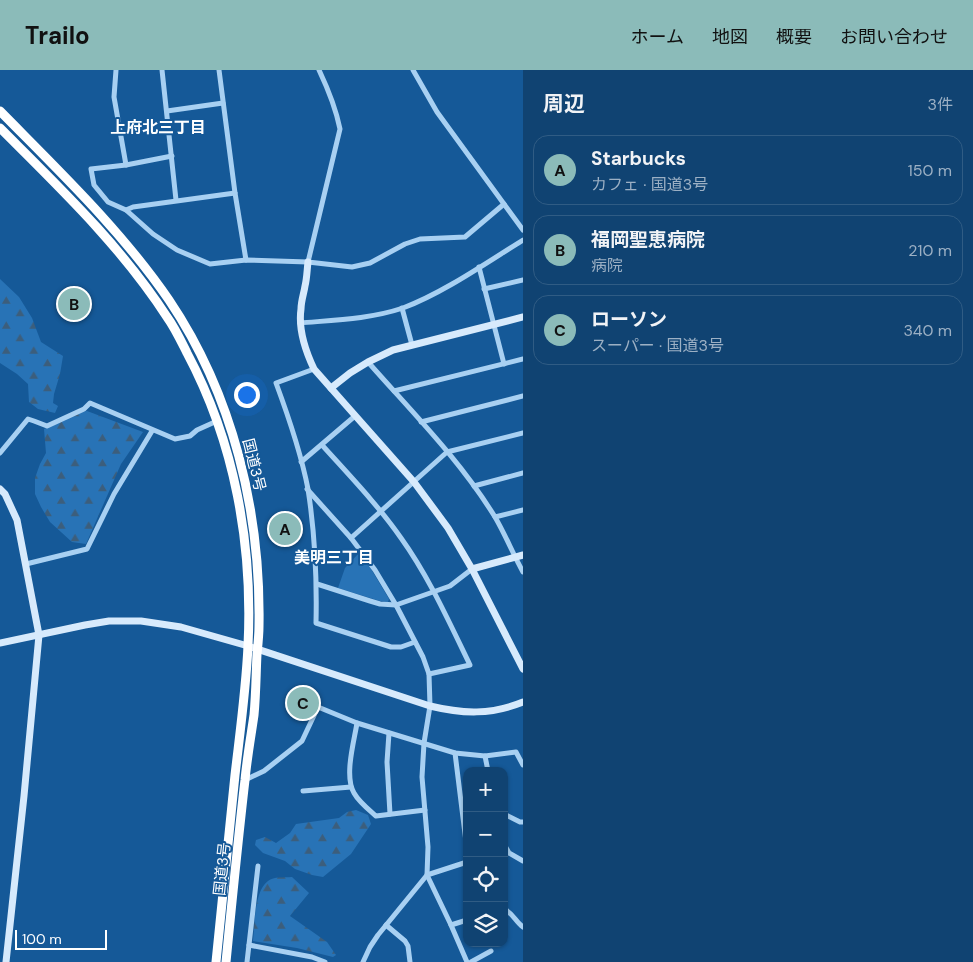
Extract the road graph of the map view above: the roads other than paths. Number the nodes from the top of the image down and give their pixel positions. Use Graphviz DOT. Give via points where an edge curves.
graph roads {
  1 [pos="116,70"];
  2 [pos="162,70"];
  3 [pos="218,70"];
  4 [pos="318,70"];
  5 [pos="413,70"];
  6 [pos="223,103"];
  7 [pos="167,111"];
  8 [pos="0,112"];
  9 [pos="0,128"];
  10 [pos="172,156"];
  11 [pos="126,165"];
  12 [pos="235,193"];
  13 [pos="176,200"];
  14 [pos="504,204"];
  15 [pos="126,210"];
  16 [pos="523,230"];
  17 [pos="523,240"];
  18 [pos="246,260"];
  19 [pos="308,262"];
  20 [pos="479,266"];
  21 [pos="523,280"];
  22 [pos="484,289"];
  23 [pos="402,308"];
  24 [pos="523,317"];
  25 [pos="300,323"];
  26 [pos="493,324"];
  27 [pos="412,345"];
  28 [pos="523,359"];
  29 [pos="368,362"];
  30 [pos="504,364"];
  31 [pos="314,369"];
  32 [pos="331,388"];
  33 [pos="394,391"];
  34 [pos="523,396"];
  35 [pos="355,416"];
  36 [pos="217,421"];
  37 [pos="421,422"];
  38 [pos="152,430"];
  39 [pos="523,434"];
  40 [pos="322,445"];
  41 [pos="448,452"];
  42 [pos="0,453"];
  43 [pos="301,462"];
  44 [pos="523,474"];
  45 [pos="414,482"];
  46 [pos="474,486"];
  47 [pos="0,489"];
  48 [pos="307,489"];
  49 [pos="523,510"];
  50 [pos="380,512"];
  51 [pos="495,518"];
  52 [pos="351,538"];
  53 [pos="519,556"];
  54 [pos="26,564"];
  55 [pos="472,569"];
  56 [pos="523,572"];
  57 [pos="317,584"];
  58 [pos="434,591"];
  59 [pos="396,605"];
  60 [pos="39,635"];
  61 [pos="415,642"];
  62 [pos="0,644"];
  63 [pos="248,646"];
  64 [pos="257,649"];
  65 [pos="523,669"];
  66 [pos="429,674"];
  67 [pos="523,702"];
  68 [pos="430,706"];
  69 [pos="357,723"];
  70 [pos="389,733"];
  71 [pos="424,743"];
  72 [pos="455,753"];
  73 [pos="485,756"];
  74 [pos="523,765"];
  75 [pos="487,767"];
  76 [pos="245,780"];
  77 [pos="351,787"];
  78 [pos="303,791"];
  79 [pos="426,810"];
  80 [pos="390,814"];
  81 [pos="508,816"];
  82 [pos="463,818"];
  83 [pos="523,822"];
  84 [pos="508,851"];
  85 [pos="523,861"];
  86 [pos="463,863"];
  87 [pos="258,866"];
  88 [pos="427,875"];
  89 [pos="508,911"];
  90 [pos="463,921"];
  91 [pos="386,925"];
  92 [pos="451,925"];
  93 [pos="523,926"];
  94 [pos="249,945"];
  95 [pos="491,951"];
  96 [pos="312,960"];
  97 [pos="6,962"];
  98 [pos="216,962"];
  99 [pos="226,962"];
  100 [pos="247,962"];
  101 [pos="325,962"];
  102 [pos="363,962"];
  103 [pos="410,962"];
  104 [pos="467,962"];
  105 [pos="471,962"];
  1 -- 11 [label="street" via="114,97"];
  2 -- 7 [label="street"];
  3 -- 6 [label="street"];
  4 -- 19 [label="street" via="340,129"];
  5 -- 14 [label="street" via="437,112"];
  6 -- 7 [label="street"];
  6 -- 12 [label="street"];
  7 -- 10 [label="street"];
  8 -- 64 [label="highway, 国道3号" via="100,214 138,259 169,301 208,369 237,450 249,502 258,568"];
  9 -- 36 [label="highway, 国道3号" via="76,204 129,264 178,336 198,373"];
  10 -- 11 [label="street"];
  10 -- 13 [label="street"];
  11 -- 15 [label="street" via="91,169 94,185 108,202"];
  12 -- 13 [label="street"];
  12 -- 18 [label="street"];
  13 -- 15 [label="street"];
  14 -- 16 [label="street"];
  14 -- 19 [label="street" via="465,237 420,239 361,266"];
  15 -- 18 [label="street" via="176,250 201,261 210,264"];
  17 -- 20 [label="street"];
  18 -- 19 [label="street"];
  19 -- 25 [label="street"];
  20 -- 22 [label="street"];
  20 -- 23 [label="street" via="439,291"];
  21 -- 22 [label="street"];
  22 -- 26 [label="street"];
  23 -- 25 [label="street" via="368,317"];
  23 -- 27 [label="street"];
  24 -- 26 [label="street"];
  25 -- 31 [label="street"];
  26 -- 27 [label="street"];
  26 -- 30 [label="street"];
  27 -- 29 [label="street"];
  28 -- 30 [label="street"];
  29 -- 32 [label="street"];
  29 -- 33 [label="street"];
  30 -- 33 [label="street"];
  31 -- 32 [label="street"];
  31 -- 43 [label="street" via="276,383"];
  32 -- 35 [label="street"];
  33 -- 37 [label="street"];
  34 -- 37 [label="street"];
  35 -- 40 [label="street"];
  35 -- 45 [label="street"];
  36 -- 38 [label="street" via="190,436 175,439"];
  36 -- 63 [label="highway, 国道3号" via="240,505 246,566"];
  37 -- 41 [label="street"];
  38 -- 42 [label="street" via="90,403 47,426 28,420"];
  38 -- 54 [label="street" via="114,494 87,549"];
  39 -- 41 [label="street"];
  40 -- 43 [label="street"];
  40 -- 50 [label="street"];
  41 -- 45 [label="street"];
  41 -- 46 [label="street"];
  43 -- 48 [label="street"];
  44 -- 46 [label="street"];
  45 -- 50 [label="street"];
  45 -- 55 [label="street" via="448,528"];
  46 -- 51 [label="street"];
  47 -- 54 [label="street" via="17,520"];
  48 -- 52 [label="street"];
  48 -- 57 [label="street"];
  49 -- 51 [label="street"];
  50 -- 52 [label="street"];
  50 -- 58 [label="street" via="401,538"];
  51 -- 53 [label="street"];
  52 -- 59 [label="street"];
  53 -- 55 [label="street"];
  53 -- 56 [label="street"];
  54 -- 60 [label="street"];
  55 -- 58 [label="street" via="450,586"];
  55 -- 65 [label="street"];
  57 -- 59 [label="street" via="376,603"];
  57 -- 61 [label="street" via="316,623 401,648"];
  58 -- 59 [label="street"];
  58 -- 66 [label="street" via="470,665"];
  59 -- 61 [label="street"];
  60 -- 62 [label="street"];
  60 -- 63 [label="street" via="109,621 141,621 182,627"];
  60 -- 97 [label="street"];
  61 -- 66 [label="street"];
  63 -- 64 [label="street"];
  63 -- 98 [label="highway, 国道3号"];
  64 -- 68 [label="street"];
  64 -- 76 [label="highway, 国道3号" via="254,713"];
  66 -- 68 [label="street"];
  67 -- 68 [label="street" via="504,709 478,712"];
  68 -- 71 [label="street"];
  69 -- 70 [label="street"];
  69 -- 76 [label="street" via="318,707 302,741 264,771"];
  69 -- 77 [label="street" via="349,773"];
  70 -- 71 [label="street"];
  70 -- 80 [label="street"];
  71 -- 72 [label="street"];
  71 -- 79 [label="street" via="422,776"];
  72 -- 73 [label="street"];
  72 -- 82 [label="street"];
  73 -- 74 [label="street" via="516,752"];
  73 -- 75 [label="street"];
  76 -- 99 [label="highway, 国道3号"];
  77 -- 78 [label="street"];
  77 -- 80 [label="street" via="376,816"];
  79 -- 80 [label="street"];
  79 -- 88 [label="street"];
  81 -- 83 [label="street"];
  84 -- 85 [label="street"];
  86 -- 88 [label="street"];
  87 -- 94 [label="street"];
  88 -- 91 [label="street"];
  88 -- 92 [label="street"];
  89 -- 93 [label="street"];
  90 -- 92 [label="street"];
  91 -- 102 [label="street"];
  91 -- 103 [label="street" via="405,941"];
  92 -- 104 [label="street"];
  94 -- 96 [label="street"];
  94 -- 100 [label="street"];
  95 -- 105 [label="street"];
  96 -- 101 [label="street"];
}
